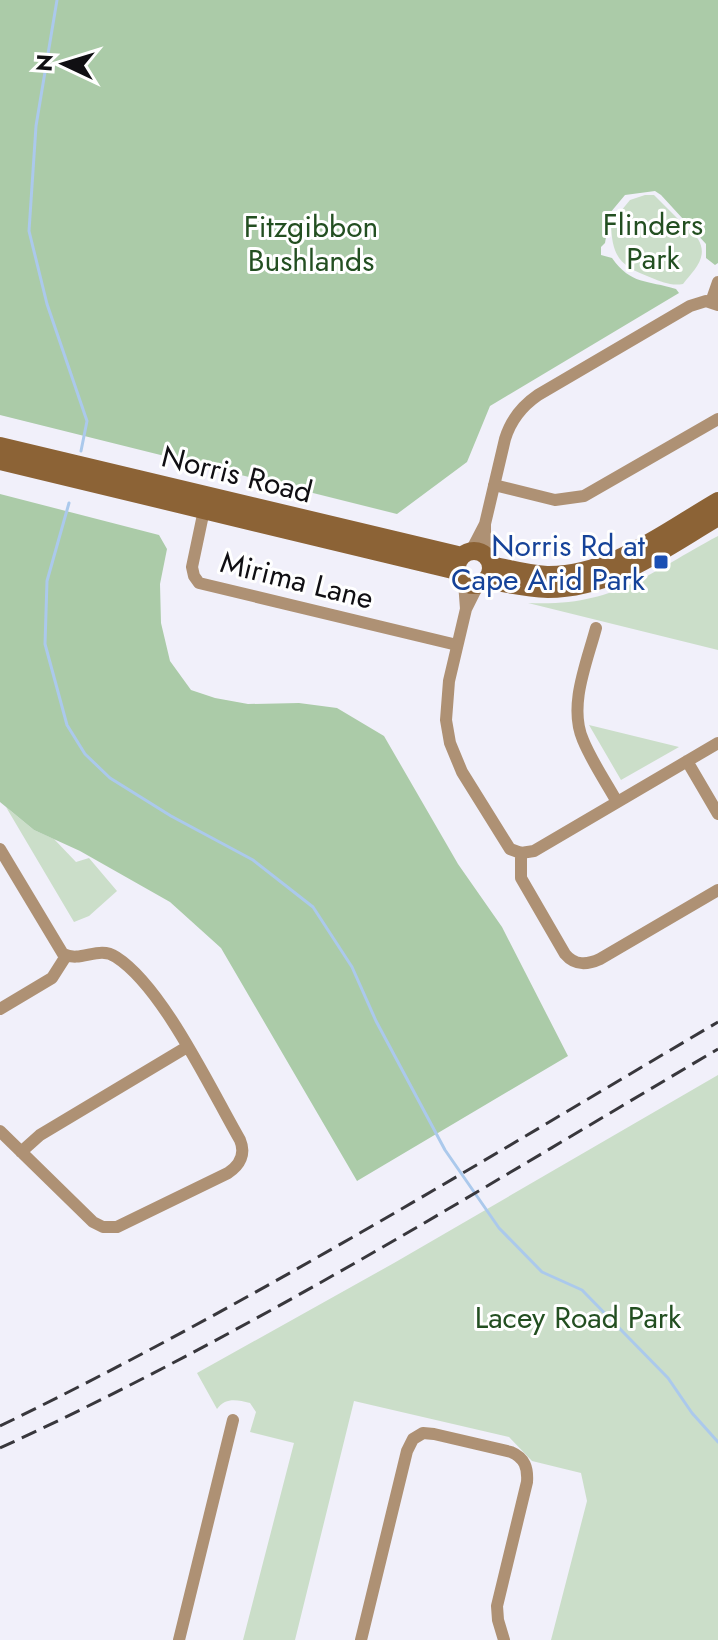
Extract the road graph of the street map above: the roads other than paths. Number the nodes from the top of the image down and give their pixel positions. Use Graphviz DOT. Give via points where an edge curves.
graph roads {
  1 [pos="718,282"];
  2 [pos="714,303"];
  3 [pos="718,419"];
  4 [pos="0,446"];
  5 [pos="0,461"];
  6 [pos="494,485"];
  7 [pos="718,501"];
  8 [pos="204,510"];
  9 [pos="718,517"];
  10 [pos="474,568"];
  11 [pos="596,628"];
  12 [pos="457,645"];
  13 [pos="718,743"];
  14 [pos="687,761"];
  15 [pos="617,802"];
  16 [pos="718,814"];
  17 [pos="521,853"];
  18 [pos="2,855"];
  19 [pos="718,890"];
  20 [pos="66,956"];
  21 [pos="0,1009"];
  22 [pos="187,1047"];
  23 [pos="0,1131"];
  24 [pos="21,1152"];
  25 [pos="233,1420"];
  26 [pos="179,1640"];
  27 [pos="361,1640"];
  28 [pos="504,1640"];
  1 -- 2 [label="street"];
  2 -- 6 [label="street" via="690,306 528,402 508,428"];
  3 -- 6 [label="street" via="584,496 555,500"];
  4 -- 10 [label="main road, Norris Road"];
  5 -- 8 [label="main road, Norris Road"];
  6 -- 10 [label="street"];
  7 -- 10 [label="main road, Norris Road" via="590,569 546,575"];
  8 -- 10 [label="main road, Norris Road"];
  8 -- 12 [label="street, Mirima Lane" via="192,567 199,583"];
  9 -- 10 [label="main road, Norris Road" via="632,567 573,587 549,589"];
  10 -- 12 [label="street"];
  11 -- 15 [label="street" via="578,719 584,743"];
  12 -- 17 [label="street" via="445,702 450,743 503,840"];
  13 -- 14 [label="street"];
  14 -- 15 [label="street"];
  14 -- 16 [label="street"];
  15 -- 17 [label="street" via="534,851"];
  17 -- 19 [label="street" via="521,878 565,954 580,964 600,959"];
  18 -- 20 [label="street"];
  20 -- 21 [label="street" via="52,978"];
  20 -- 22 [label="street" via="98,952 119,958 156,996"];
  22 -- 24 [label="street" via="40,1135"];
  22 -- 24 [label="street" via="243,1146 234,1169 107,1228 93,1222"];
  23 -- 24 [label="street"];
  25 -- 26 [label="street"];
  27 -- 28 [label="street" via="410,1445 428,1433 511,1452 527,1467 497,1606"];
}
